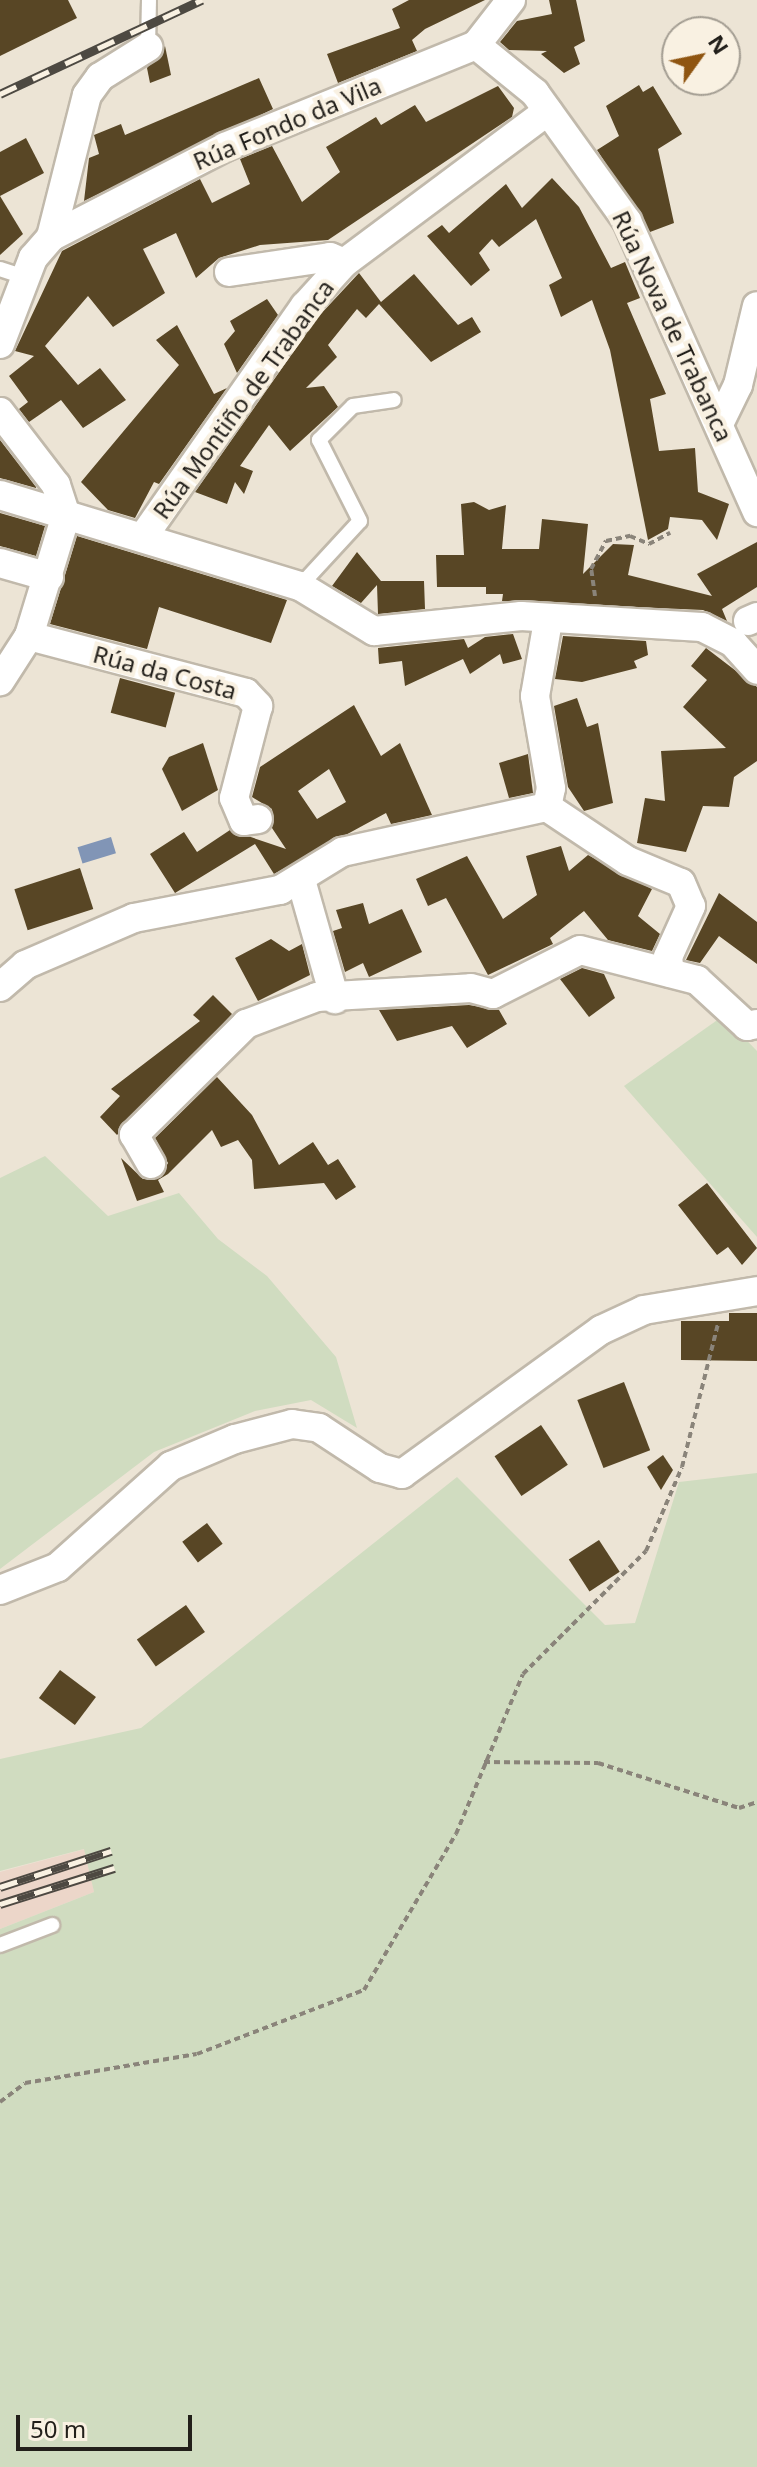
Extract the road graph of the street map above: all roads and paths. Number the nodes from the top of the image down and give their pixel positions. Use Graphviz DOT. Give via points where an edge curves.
graph roads {
  1 [pos="149,0"];
  2 [pos="511,0"];
  3 [pos="476,45"];
  4 [pos="148,47"];
  5 [pos="548,111"];
  6 [pos="51,237"];
  7 [pos="344,263"];
  8 [pos="229,272"];
  9 [pos="12,273"];
  10 [pos="757,306"];
  11 [pos="0,344"];
  12 [pos="394,400"];
  13 [pos="0,412"];
  14 [pos="720,422"];
  15 [pos="0,495"];
  16 [pos="757,512"];
  17 [pos="66,515"];
  18 [pos="670,533"];
  19 [pos="143,537"];
  20 [pos="0,563"];
  21 [pos="49,577"];
  22 [pos="300,586"];
  23 [pos="548,621"];
  24 [pos="600,622"];
  25 [pos="29,636"];
  26 [pos="757,670"];
  27 [pos="0,681"];
  28 [pos="547,807"];
  29 [pos="258,819"];
  30 [pos="301,880"];
  31 [pos="670,973"];
  32 [pos="0,987"];
  33 [pos="335,999"];
  34 [pos="754,1029"];
  35 [pos="151,1164"];
  36 [pos="747,1289"];
  37 [pos="0,1590"];
  38 [pos="483,1762"];
  39 [pos="757,1802"];
  40 [pos="52,1925"];
  41 [pos="0,1945"];
  42 [pos="0,2102"];
  1 -- 4 [label="lane"];
  2 -- 3 [label="street"];
  3 -- 5 [label="street, Rúa Nova de Trabanca"];
  3 -- 6 [label="street, Rúa Fondo da Vila" via="225,147"];
  4 -- 6 [label="street, Rúa Fondo da Vila" via="100,77 87,95"];
  5 -- 7 [label="street, Rúa Montiño de Trabanca"];
  5 -- 14 [label="street, Rúa Nova de Trabanca" via="627,221"];
  6 -- 9 [label="street, Rúa Fondo da Vila"];
  7 -- 8 [label="street, Rúa Montiño de Trabanca" via="330,257"];
  7 -- 19 [label="street, Rúa Montiño de Trabanca" via="305,306"];
  9 -- 11 [label="street, Rúa Fondo da Vila"];
  10 -- 14 [label="street" via="738,385"];
  12 -- 22 [label="lane" via="353,406 319,440 360,521"];
  13 -- 17 [label="street" via="56,485"];
  14 -- 16 [label="street, Rúa Nova de Trabanca"];
  15 -- 17 [label="street"];
  17 -- 19 [label="street"];
  17 -- 21 [label="street"];
  18 -- 24 [label="path" via="649,544 617,536 596,554 591,579"];
  19 -- 22 [label="street"];
  20 -- 21 [label="street"];
  21 -- 25 [label="street"];
  22 -- 23 [label="street" via="374,631 521,616"];
  23 -- 24 [label="street"];
  23 -- 28 [label="street" via="535,696 551,788"];
  24 -- 26 [label="street" via="715,630"];
  25 -- 27 [label="street"];
  25 -- 29 [label="street, Rúa da Costa" via="246,693 258,706 234,798 244,821"];
  28 -- 30 [label="street" via="342,852 316,863"];
  28 -- 31 [label="street" via="628,861 681,883 691,906 668,957"];
  30 -- 32 [label="street" via="134,918 25,965"];
  30 -- 33 [label="street"];
  31 -- 33 [label="street" via="580,950 493,994 471,988"];
  31 -- 34 [label="street" via="697,980"];
  33 -- 35 [label="street" via="281,1005 246,1024 134,1135"];
  36 -- 37 [label="street" via="644,1310 601,1330 402,1474 380,1468 319,1428 292,1424 235,1439 171,1466 58,1567"];
  36 -- 38 [label="path" via="646,1551 523,1674"];
  38 -- 39 [label="path" via="598,1763 739,1808"];
  38 -- 42 [label="path" via="456,1834 364,1990 197,2054 25,2083"];
  40 -- 41 [label="lane"];
}
